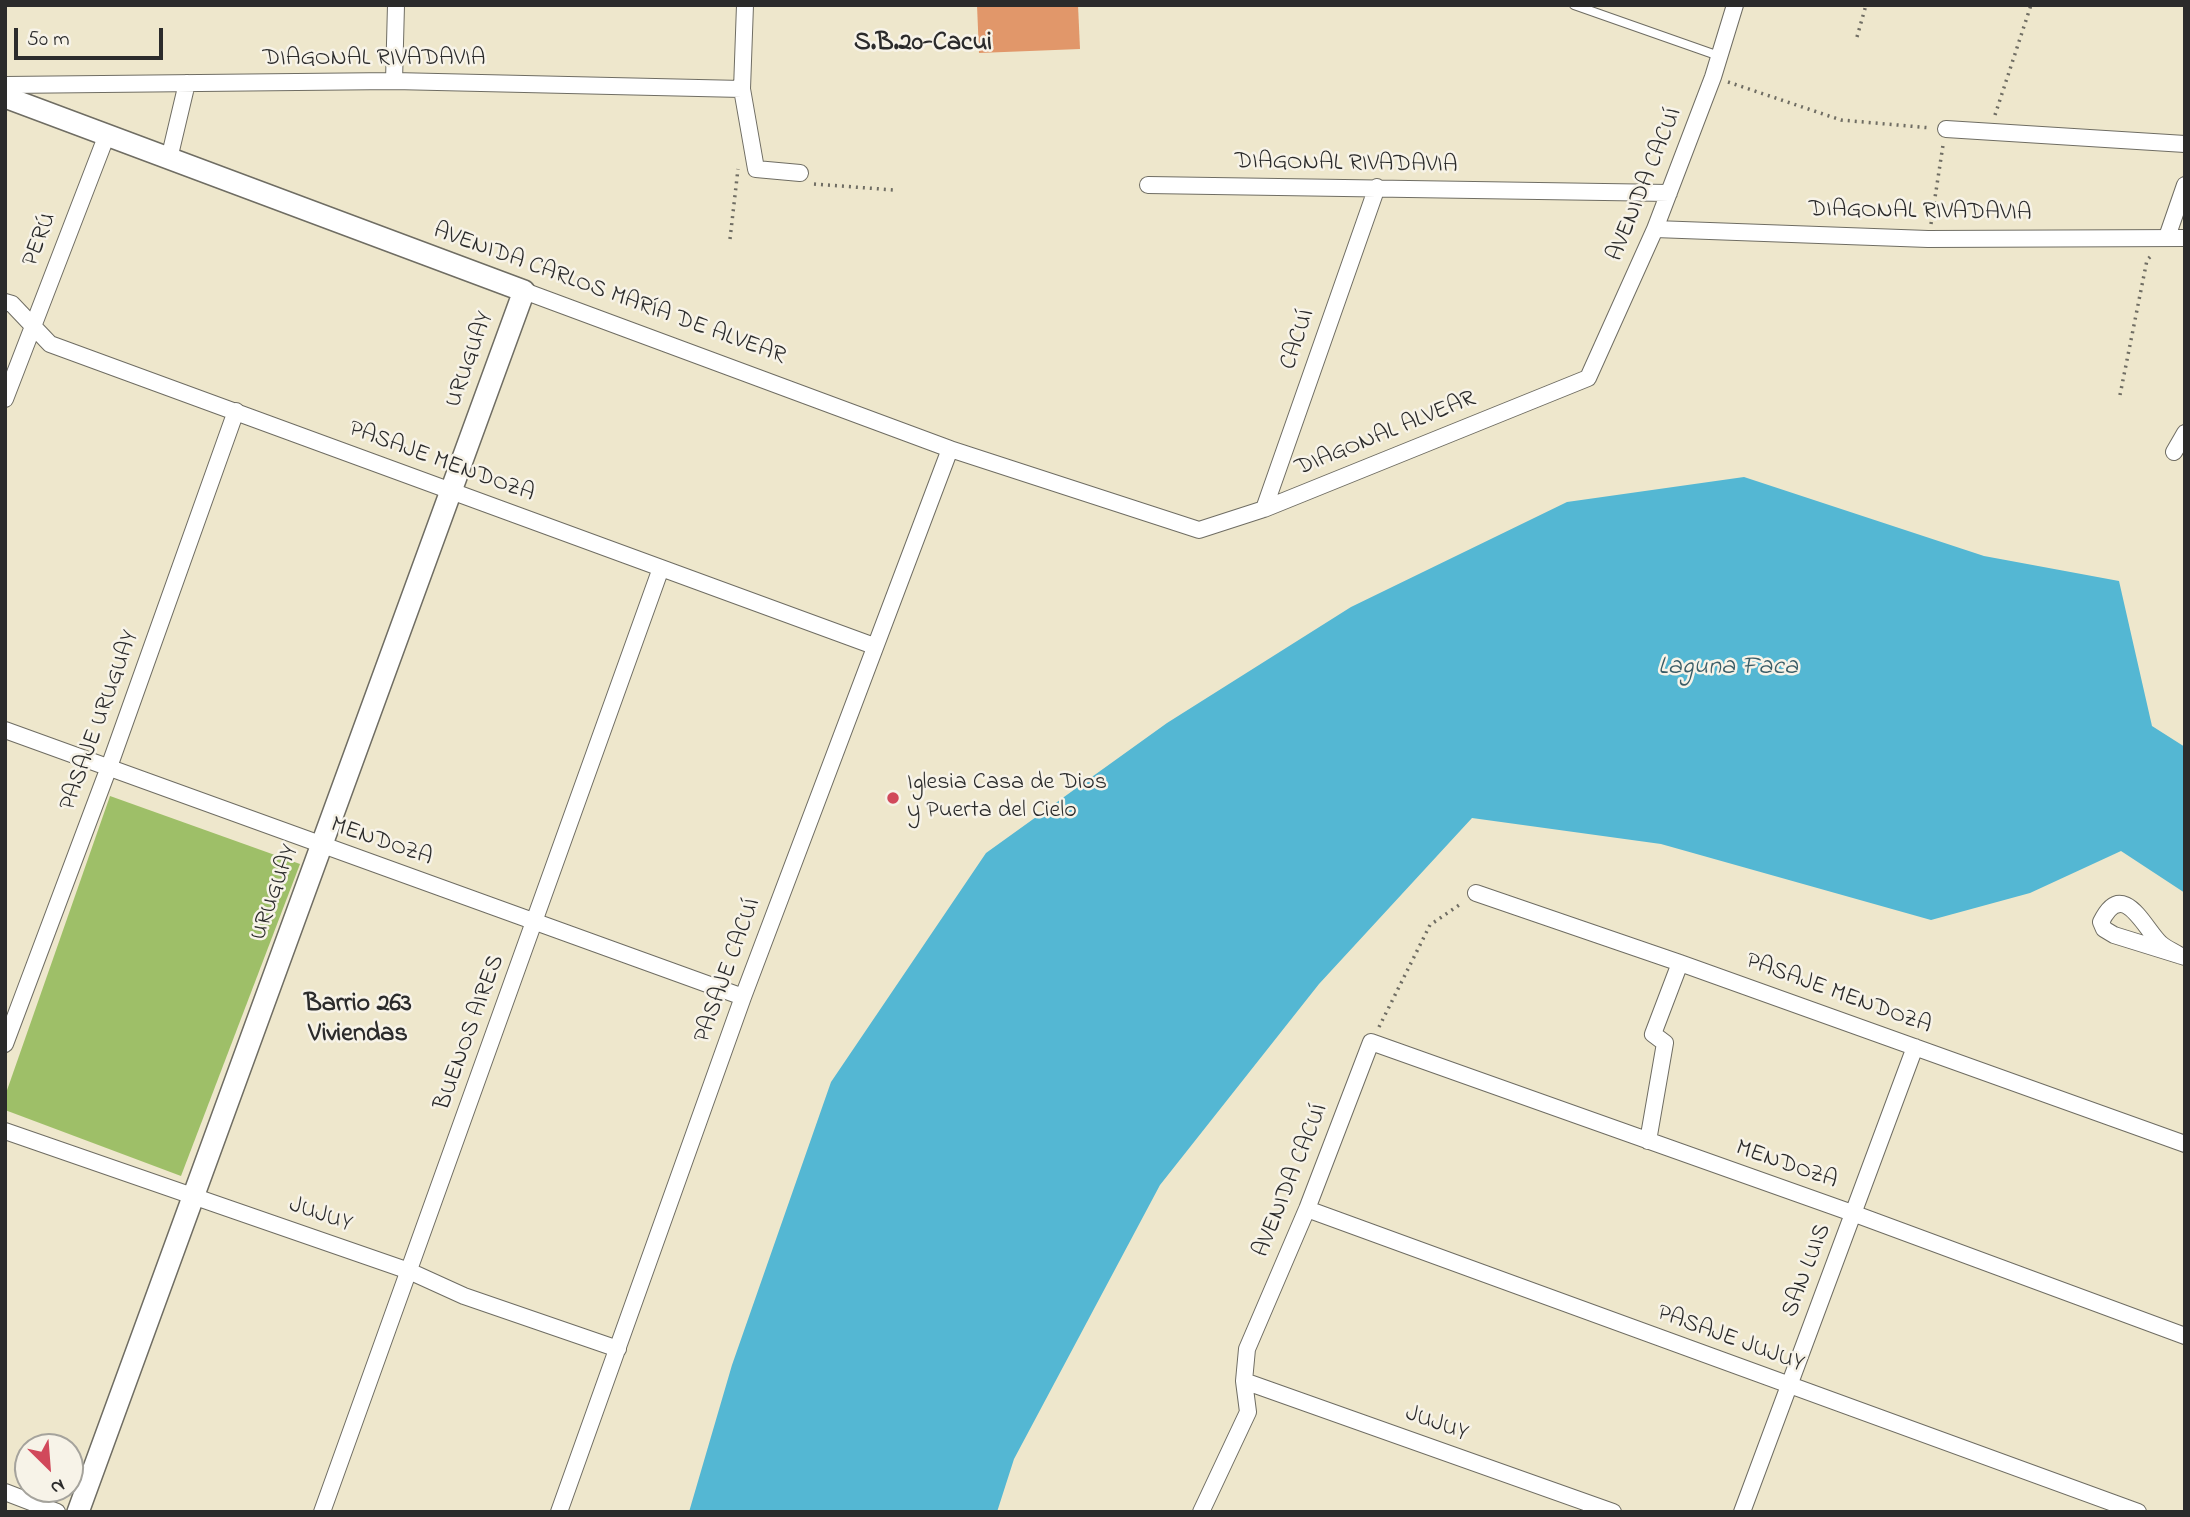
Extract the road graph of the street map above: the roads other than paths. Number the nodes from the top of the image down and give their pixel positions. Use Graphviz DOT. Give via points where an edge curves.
graph roads {
  1 [pos="396,5"];
  2 [pos="745,5"];
  3 [pos="1574,5"];
  4 [pos="1735,5"];
  5 [pos="1719,56"];
  6 [pos="394,81"];
  7 [pos="187,83"];
  8 [pos="5,85"];
  9 [pos="742,89"];
  10 [pos="5,97"];
  11 [pos="1946,129"];
  12 [pos="106,136"];
  13 [pos="2185,144"];
  14 [pos="169,159"];
  15 [pos="800,173"];
  16 [pos="1148,185"];
  17 [pos="2185,185"];
  18 [pos="1377,187"];
  19 [pos="1669,193"];
  20 [pos="1655,229"];
  21 [pos="2167,237"];
  22 [pos="2185,238"];
  23 [pos="524,291"];
  24 [pos="5,302"];
  25 [pos="32,325"];
  26 [pos="1588,378"];
  27 [pos="5,399"];
  28 [pos="236,411"];
  29 [pos="2185,433"];
  30 [pos="950,449"];
  31 [pos="2174,452"];
  32 [pos="451,491"];
  33 [pos="1264,509"];
  34 [pos="1199,530"];
  35 [pos="661,568"];
  36 [pos="874,646"];
  37 [pos="5,730"];
  38 [pos="109,767"];
  39 [pos="321,846"];
  40 [pos="1476,893"];
  41 [pos="536,922"];
  42 [pos="1680,963"];
  43 [pos="743,997"];
  44 [pos="1371,1042"];
  45 [pos="5,1044"];
  46 [pos="1915,1047"];
  47 [pos="5,1131"];
  48 [pos="1648,1141"];
  49 [pos="2185,1144"];
  50 [pos="193,1196"];
  51 [pos="1307,1209"];
  52 [pos="1854,1214"];
  53 [pos="409,1271"];
  54 [pos="2185,1336"];
  55 [pos="618,1349"];
  56 [pos="1244,1381"];
  57 [pos="1788,1385"];
  58 [pos="5,1492"];
  59 [pos="57,1512"];
  60 [pos="78,1512"];
  61 [pos="322,1512"];
  62 [pos="559,1512"];
  63 [pos="1202,1512"];
  64 [pos="1613,1512"];
  65 [pos="1742,1512"];
  66 [pos="2138,1512"];
  1 -- 6 [label="street"];
  2 -- 9 [label="street"];
  3 -- 5 [label="lane"];
  4 -- 5 [label="street, AVENIDA CACUÍ"];
  5 -- 19 [label="street, AVENIDA CACUÍ"];
  6 -- 7 [label="street, DIAGONAL RIVADAVIA"];
  6 -- 9 [label="street, DIAGONAL RIVADAVIA"];
  7 -- 8 [label="street, DIAGONAL RIVADAVIA"];
  7 -- 14 [label="street"];
  9 -- 15 [label="street" via="756,169"];
  10 -- 12 [label="street, AVENIDA CARLOS MARÍA DE ALVEAR"];
  11 -- 13 [label="street"];
  12 -- 14 [label="street, AVENIDA CARLOS MARÍA DE ALVEAR"];
  12 -- 25 [label="street, PERÚ"];
  14 -- 23 [label="street, AVENIDA CARLOS MARÍA DE ALVEAR"];
  16 -- 18 [label="street, DIAGONAL RIVADAVIA"];
  17 -- 21 [label="street"];
  18 -- 19 [label="street, DIAGONAL RIVADAVIA"];
  18 -- 33 [label="street, CACUÍ"];
  19 -- 20 [label="street, AVENIDA CACUÍ"];
  20 -- 21 [label="street, DIAGONAL RIVADAVIA" via="1928,239"];
  20 -- 26 [label="street, AVENIDA CACUÍ"];
  21 -- 22 [label="street, DIAGONAL RIVADAVIA"];
  23 -- 30 [label="street, AVENIDA CARLOS MARÍA DE ALVEAR"];
  23 -- 32 [label="street, URUGUAY"];
  24 -- 25 [label="street, PASAJE MENDOZA"];
  25 -- 27 [label="street, PERÚ"];
  25 -- 28 [label="street, PASAJE MENDOZA" via="50,344"];
  26 -- 33 [label="street, DIAGONAL ALVEAR"];
  28 -- 32 [label="street, PASAJE MENDOZA"];
  28 -- 38 [label="street, PASAJE URUGUAY"];
  29 -- 31 [label="street"];
  30 -- 34 [label="street, AVENIDA CARLOS MARÍA DE ALVEAR"];
  30 -- 36 [label="street, PASAJE CACUÍ"];
  32 -- 35 [label="street, PASAJE MENDOZA"];
  32 -- 39 [label="street, URUGUAY"];
  33 -- 34 [label="street, DIAGONAL ALVEAR"];
  35 -- 36 [label="street, PASAJE MENDOZA"];
  35 -- 41 [label="street, BUENOS AIRES"];
  36 -- 43 [label="street, PASAJE CACUÍ"];
  37 -- 38 [label="street, MENDOZA"];
  38 -- 39 [label="street, MENDOZA"];
  38 -- 45 [label="street, PASAJE URUGUAY"];
  39 -- 41 [label="street, MENDOZA"];
  39 -- 50 [label="street, URUGUAY"];
  40 -- 42 [label="street, PASAJE MENDOZA"];
  41 -- 43 [label="street, MENDOZA"];
  41 -- 53 [label="street, BUENOS AIRES"];
  42 -- 46 [label="street, PASAJE MENDOZA"];
  42 -- 48 [label="street" via="1653,1034 1665,1043"];
  43 -- 55 [label="street, PASAJE CACUÍ"];
  44 -- 48 [label="street, MENDOZA"];
  44 -- 51 [label="street, AVENIDA CACUÍ"];
  46 -- 49 [label="street, PASAJE MENDOZA"];
  46 -- 52 [label="street, SAN LUIS"];
  47 -- 50 [label="street, JUJUY"];
  48 -- 52 [label="street, MENDOZA"];
  50 -- 53 [label="street, JUJUY"];
  50 -- 60 [label="street, URUGUAY"];
  51 -- 56 [label="street, AVENIDA CACUÍ" via="1247,1349"];
  51 -- 57 [label="street, PASAJE JUJUY"];
  52 -- 54 [label="street, MENDOZA"];
  52 -- 57 [label="street, SAN LUIS"];
  53 -- 55 [label="street, JUJUY" via="464,1296"];
  53 -- 61 [label="street, BUENOS AIRES"];
  55 -- 62 [label="street, PASAJE CACUÍ"];
  56 -- 63 [label="street, AVENIDA CACUÍ" via="1248,1412"];
  56 -- 64 [label="street, JUJUY"];
  57 -- 65 [label="street, SAN LUIS"];
  57 -- 66 [label="street, PASAJE JUJUY"];
  58 -- 59 [label="street"];
}
